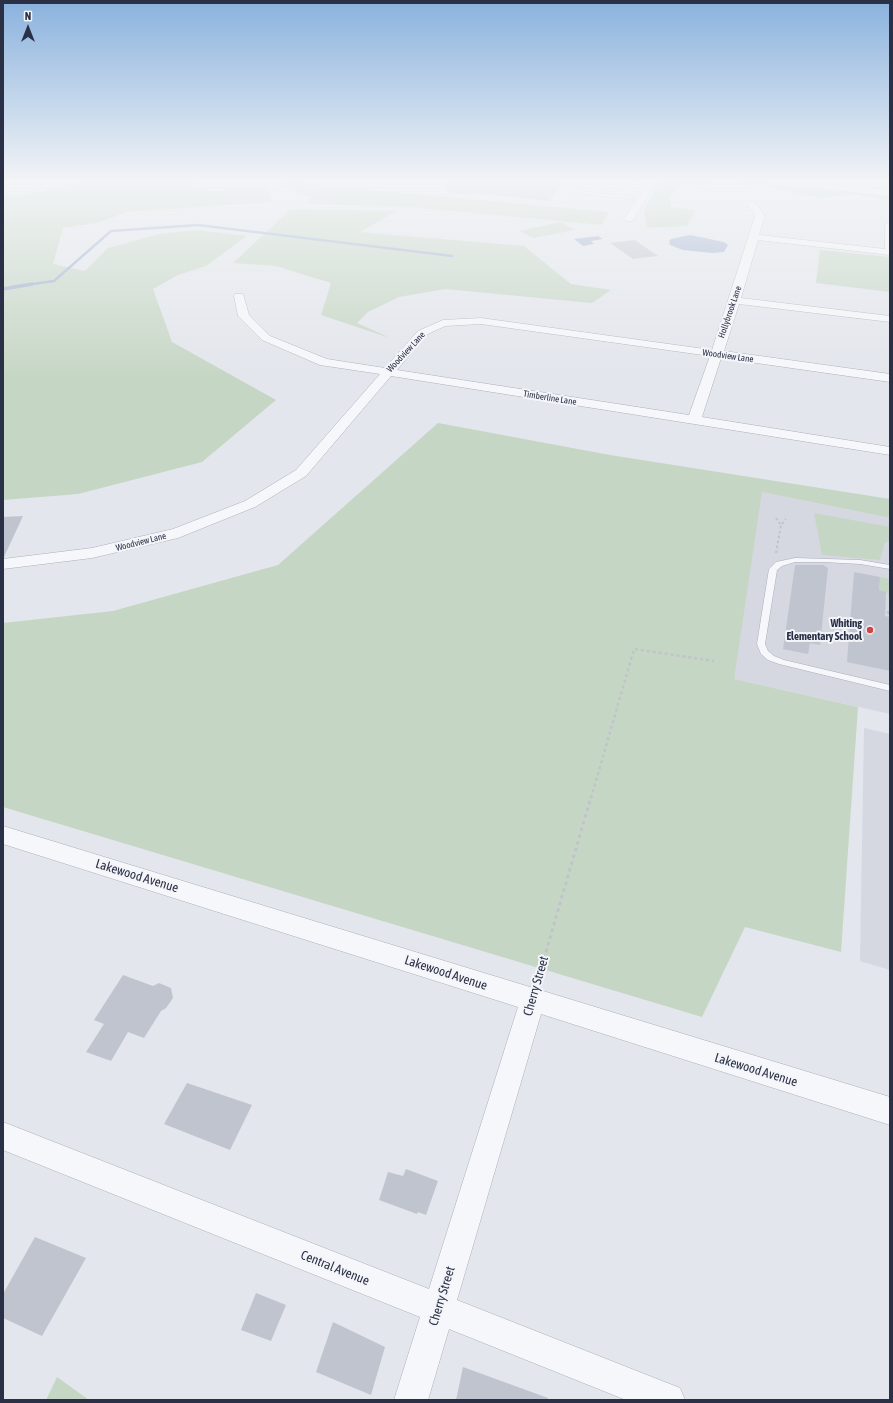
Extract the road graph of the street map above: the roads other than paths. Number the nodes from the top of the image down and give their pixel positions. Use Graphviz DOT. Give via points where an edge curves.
graph roads {
  1 [pos="751,245"];
  2 [pos="831,245"];
  3 [pos="890,252"];
  4 [pos="239,296"];
  5 [pos="734,300"];
  6 [pos="890,319"];
  7 [pos="716,354"];
  8 [pos="387,372"];
  9 [pos="890,378"];
  10 [pos="694,421"];
  11 [pos="890,451"];
  12 [pos="3,564"];
  13 [pos="890,567"];
  14 [pos="890,688"];
  15 [pos="3,835"];
  16 [pos="532,1001"];
  17 [pos="890,1111"];
  18 [pos="3,1136"];
  19 [pos="438,1309"];
  20 [pos="411,1400"];
  21 [pos="668,1400"];
  1 -- 5 [label="street, Hollybrook Lane"];
  2 -- 3 [label="street"];
  4 -- 8 [label="street, Timberline Lane" via="244,316 266,338 324,362"];
  5 -- 6 [label="street"];
  5 -- 7 [label="street, Hollybrook Lane"];
  7 -- 8 [label="street, Woodview Lane" via="481,321 458,321 443,323 422,333"];
  7 -- 9 [label="street, Woodview Lane"];
  7 -- 10 [label="street, Hollybrook Lane"];
  8 -- 10 [label="street, Timberline Lane"];
  8 -- 12 [label="street, Woodview Lane" via="301,473 250,504 178,533 92,553"];
  10 -- 11 [label="street, Timberline Lane"];
  13 -- 14 [label="lane" via="860,562 795,560 779,564 773,570 761,644 764,652 782,662"];
  15 -- 16 [label="street, Lakewood Avenue"];
  16 -- 17 [label="street, Lakewood Avenue"];
  16 -- 19 [label="street, Cherry Street"];
  18 -- 19 [label="street, Central Avenue"];
  19 -- 20 [label="street, Cherry Street"];
  19 -- 21 [label="street, Central Avenue"];
}
